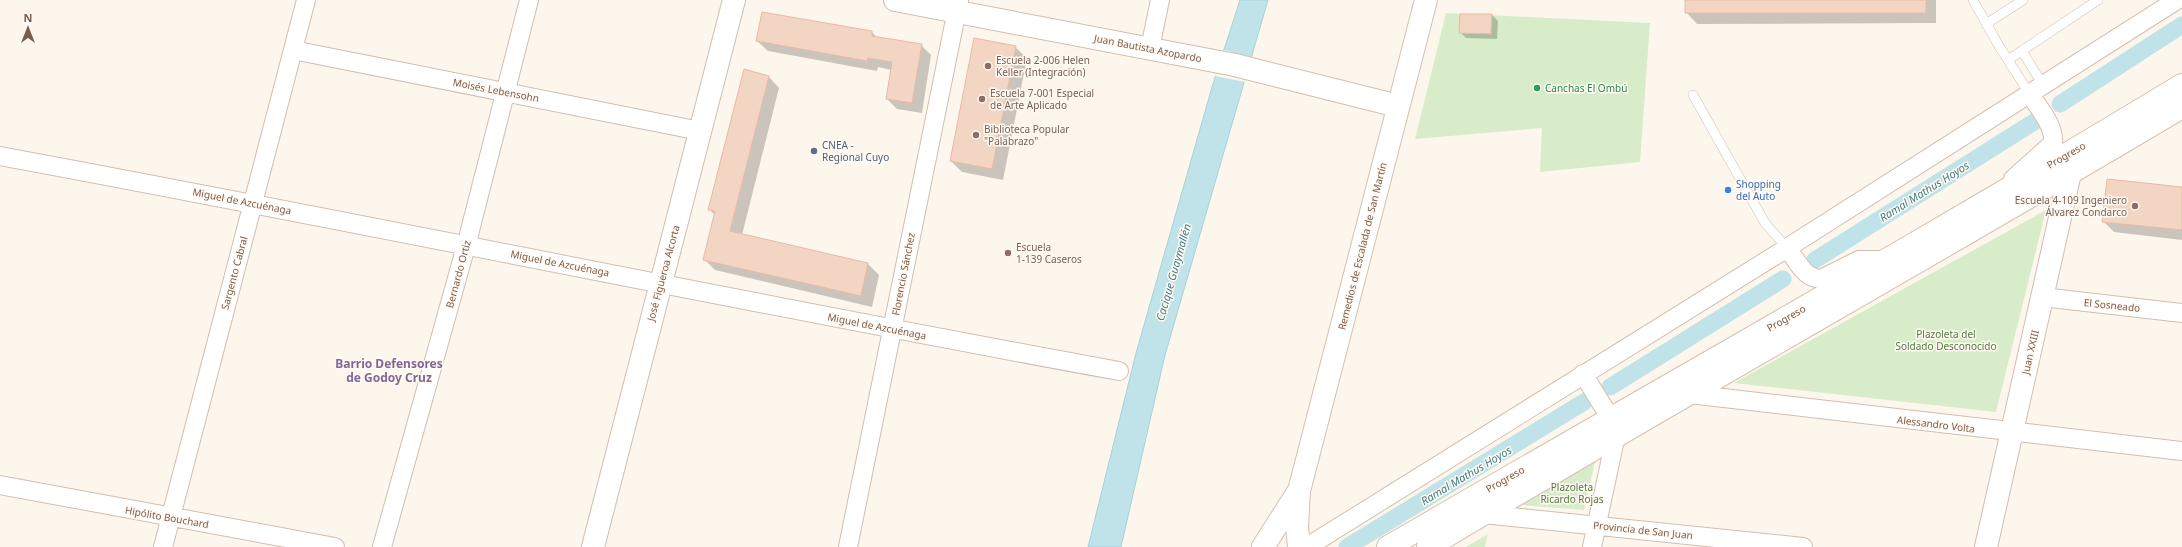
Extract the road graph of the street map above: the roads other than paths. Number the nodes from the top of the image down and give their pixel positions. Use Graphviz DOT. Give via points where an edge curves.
graph roads {
  1 [pos="306,0"];
  2 [pos="529,0"];
  3 [pos="734,0"];
  4 [pos="895,0"];
  5 [pos="1160,0"];
  6 [pos="1426,0"];
  7 [pos="1973,0"];
  8 [pos="2023,0"];
  9 [pos="2098,0"];
  10 [pos="2177,0"];
  11 [pos="958,6"];
  12 [pos="1986,24"];
  13 [pos="1150,48"];
  14 [pos="293,50"];
  15 [pos="2022,51"];
  16 [pos="2008,60"];
  17 [pos="2182,85"];
  18 [pos="506,92"];
  19 [pos="2036,94"];
  20 [pos="1693,95"];
  21 [pos="1398,106"];
  22 [pos="2182,107"];
  23 [pos="700,131"];
  24 [pos="0,156"];
  25 [pos="2066,165"];
  26 [pos="1991,199"];
  27 [pos="252,203"];
  28 [pos="466,246"];
  29 [pos="1791,253"];
  30 [pos="1887,260"];
  31 [pos="660,282"];
  32 [pos="2042,297"];
  33 [pos="2182,313"];
  34 [pos="892,329"];
  35 [pos="1119,371"];
  36 [pos="1583,374"];
  37 [pos="1689,394"];
  38 [pos="1610,421"];
  39 [pos="2012,433"];
  40 [pos="2182,451"];
  41 [pos="0,486"];
  42 [pos="1299,491"];
  43 [pos="1483,514"];
  44 [pos="170,518"];
  45 [pos="1298,522"];
  46 [pos="1597,525"];
  47 [pos="1338,529"];
  48 [pos="163,547"];
  49 [pos="335,547"];
  50 [pos="382,547"];
  51 [pos="593,547"];
  52 [pos="848,547"];
  53 [pos="1263,547"];
  54 [pos="1299,547"];
  55 [pos="1307,547"];
  56 [pos="1388,547"];
  57 [pos="1428,547"];
  58 [pos="1592,547"];
  59 [pos="1804,547"];
  60 [pos="1986,547"];
  1 -- 14 [label="street, Sargento Cabral"];
  2 -- 18 [label="street, Bernardo Ortiz"];
  3 -- 23 [label="main road, José Figueroa Alcorta"];
  4 -- 11 [label="main road, Juan Bautista Azopardo"];
  5 -- 13 [label="street"];
  6 -- 21 [label="main road, Remedios de Escalada de San Martín"];
  7 -- 12 [label="lane"];
  8 -- 12 [label="lane"];
  9 -- 15 [label="lane"];
  10 -- 19 [label="street"];
  11 -- 13 [label="main road, Juan Bautista Azopardo"];
  11 -- 34 [label="street, Florencio Sánchez"];
  12 -- 16 [label="lane"];
  13 -- 21 [label="main road, Juan Bautista Azopardo" via="1249,68"];
  14 -- 18 [label="street, Moisés Lebensohn"];
  14 -- 27 [label="street, Sargento Cabral"];
  15 -- 16 [label="lane"];
  15 -- 19 [label="lane"];
  16 -- 19 [label="lane"];
  17 -- 25 [label="main road, Progreso"];
  18 -- 23 [label="street, Moisés Lebensohn"];
  18 -- 28 [label="street, Bernardo Ortiz"];
  19 -- 26 [label="street" via="2054,136 2053,142"];
  19 -- 29 [label="street"];
  20 -- 29 [label="lane" via="1765,223"];
  21 -- 42 [label="main road, Remedios de Escalada de San Martín"];
  22 -- 25 [label="main road, Progreso"];
  23 -- 31 [label="main road, José Figueroa Alcorta"];
  24 -- 27 [label="street, Miguel de Azcuénaga"];
  25 -- 26 [label="main road, Progreso"];
  25 -- 32 [label="main road, Juan XXIII"];
  25 -- 37 [label="main road, Progreso"];
  26 -- 30 [label="main road, Progreso"];
  27 -- 28 [label="street, Miguel de Azcuénaga"];
  27 -- 44 [label="street, Sargento Cabral"];
  28 -- 31 [label="street, Miguel de Azcuénaga"];
  28 -- 50 [label="street, Bernardo Ortiz"];
  29 -- 30 [label="street" via="1808,276 1821,279 1859,260"];
  29 -- 36 [label="street"];
  30 -- 38 [label="main road, Progreso"];
  31 -- 34 [label="street, Miguel de Azcuénaga"];
  31 -- 51 [label="main road, José Figueroa Alcorta"];
  32 -- 33 [label="street, El Sosneado"];
  32 -- 39 [label="main road, Juan XXIII"];
  34 -- 35 [label="street, Miguel de Azcuénaga"];
  34 -- 52 [label="street, Florencio Sánchez"];
  36 -- 38 [label="street"];
  36 -- 47 [label="street"];
  37 -- 38 [label="main road, Progreso"];
  37 -- 39 [label="street, Alessandro Volta"];
  38 -- 43 [label="main road, Progreso"];
  38 -- 46 [label="street"];
  38 -- 56 [label="main road, Progreso"];
  39 -- 40 [label="street, Alessandro Volta"];
  39 -- 60 [label="main road, Juan XXIII"];
  41 -- 44 [label="street, Hipólito Bouchard"];
  42 -- 45 [label="main road, Remedios de Escalada de San Martín"];
  42 -- 53 [label="main road, Remedios de Escalada de San Martín"];
  43 -- 46 [label="street, Provincia de San Juan"];
  43 -- 57 [label="main road, Progreso"];
  44 -- 48 [label="street, Sargento Cabral"];
  44 -- 49 [label="street, Hipólito Bouchard"];
  45 -- 47 [label="street" via="1304,530 1313,533"];
  45 -- 54 [label="main road, Remedios de Escalada de San Martín"];
  46 -- 58 [label="street"];
  46 -- 59 [label="street, Provincia de San Juan"];
  47 -- 55 [label="street"];
}
